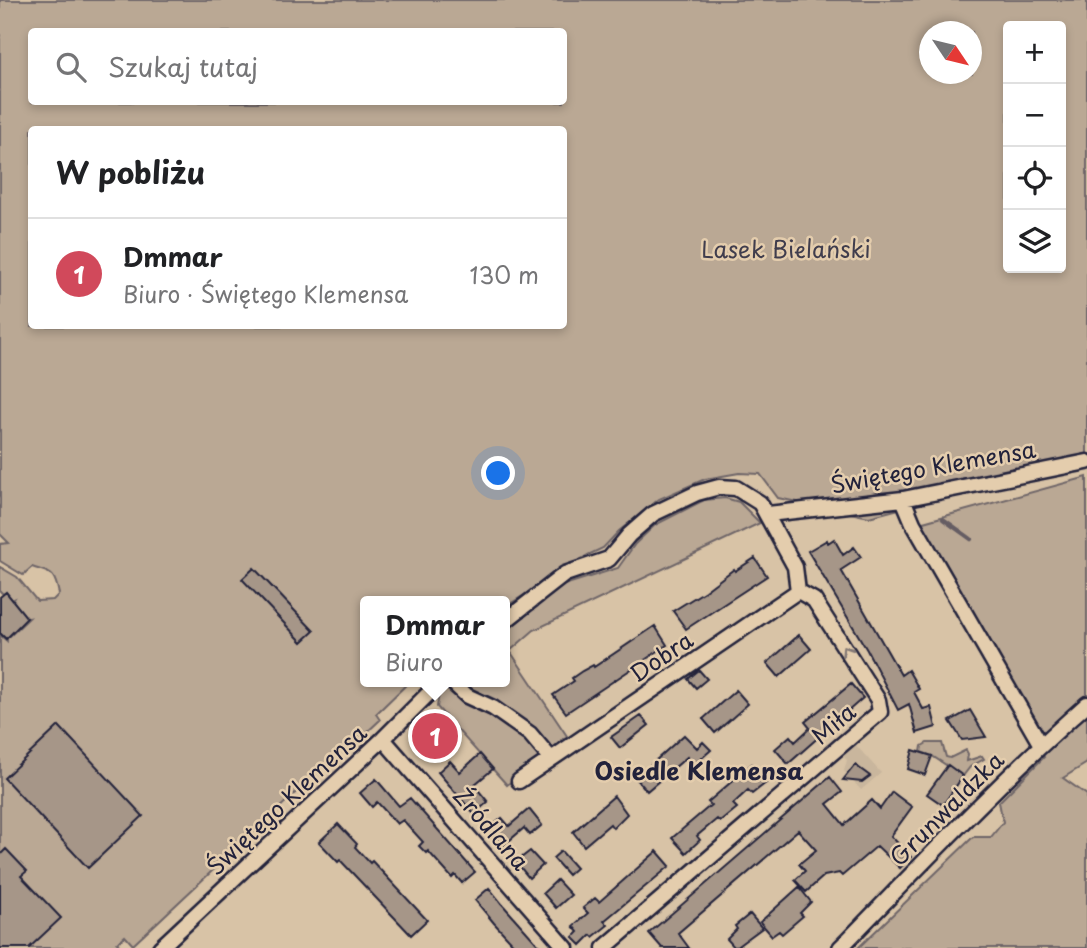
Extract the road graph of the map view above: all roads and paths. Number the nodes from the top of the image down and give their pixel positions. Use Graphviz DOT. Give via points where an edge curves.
graph roads {
  1 [pos="1087,461"];
  2 [pos="902,499"];
  3 [pos="768,514"];
  4 [pos="798,591"];
  5 [pos="510,617"];
  6 [pos="435,687"];
  7 [pos="457,687"];
  8 [pos="1087,704"];
  9 [pos="383,739"];
  10 [pos="1041,745"];
  11 [pos="551,759"];
  12 [pos="519,781"];
  13 [pos="160,948"];
  14 [pos="566,948"];
  15 [pos="604,948"];
  16 [pos="840,948"];
  1 -- 2 [label="street, Świętego Klemensa"];
  2 -- 3 [label="street, Świętego Klemensa"];
  2 -- 10 [label="street"];
  3 -- 4 [label="street" via="795,567"];
  3 -- 5 [label="street" via="755,498 736,488 697,493 653,514 609,559 572,570"];
  4 -- 11 [label="street, Dobra"];
  15 -- 4 [label="street, Miła, one-way" via="878,715 878,700 814,600"];
  6 -- 9 [label="street, Świętego Klemensa"];
  7 -- 11 [label="street" via="530,733"];
  8 -- 10 [label="street, Grunwaldzka"];
  9 -- 13 [label="street, Świętego Klemensa"];
  9 -- 14 [label="street, Źródlana"];
  10 -- 16 [label="street, Grunwaldzka"];
  11 -- 12 [label="street, Dobra"];
}
